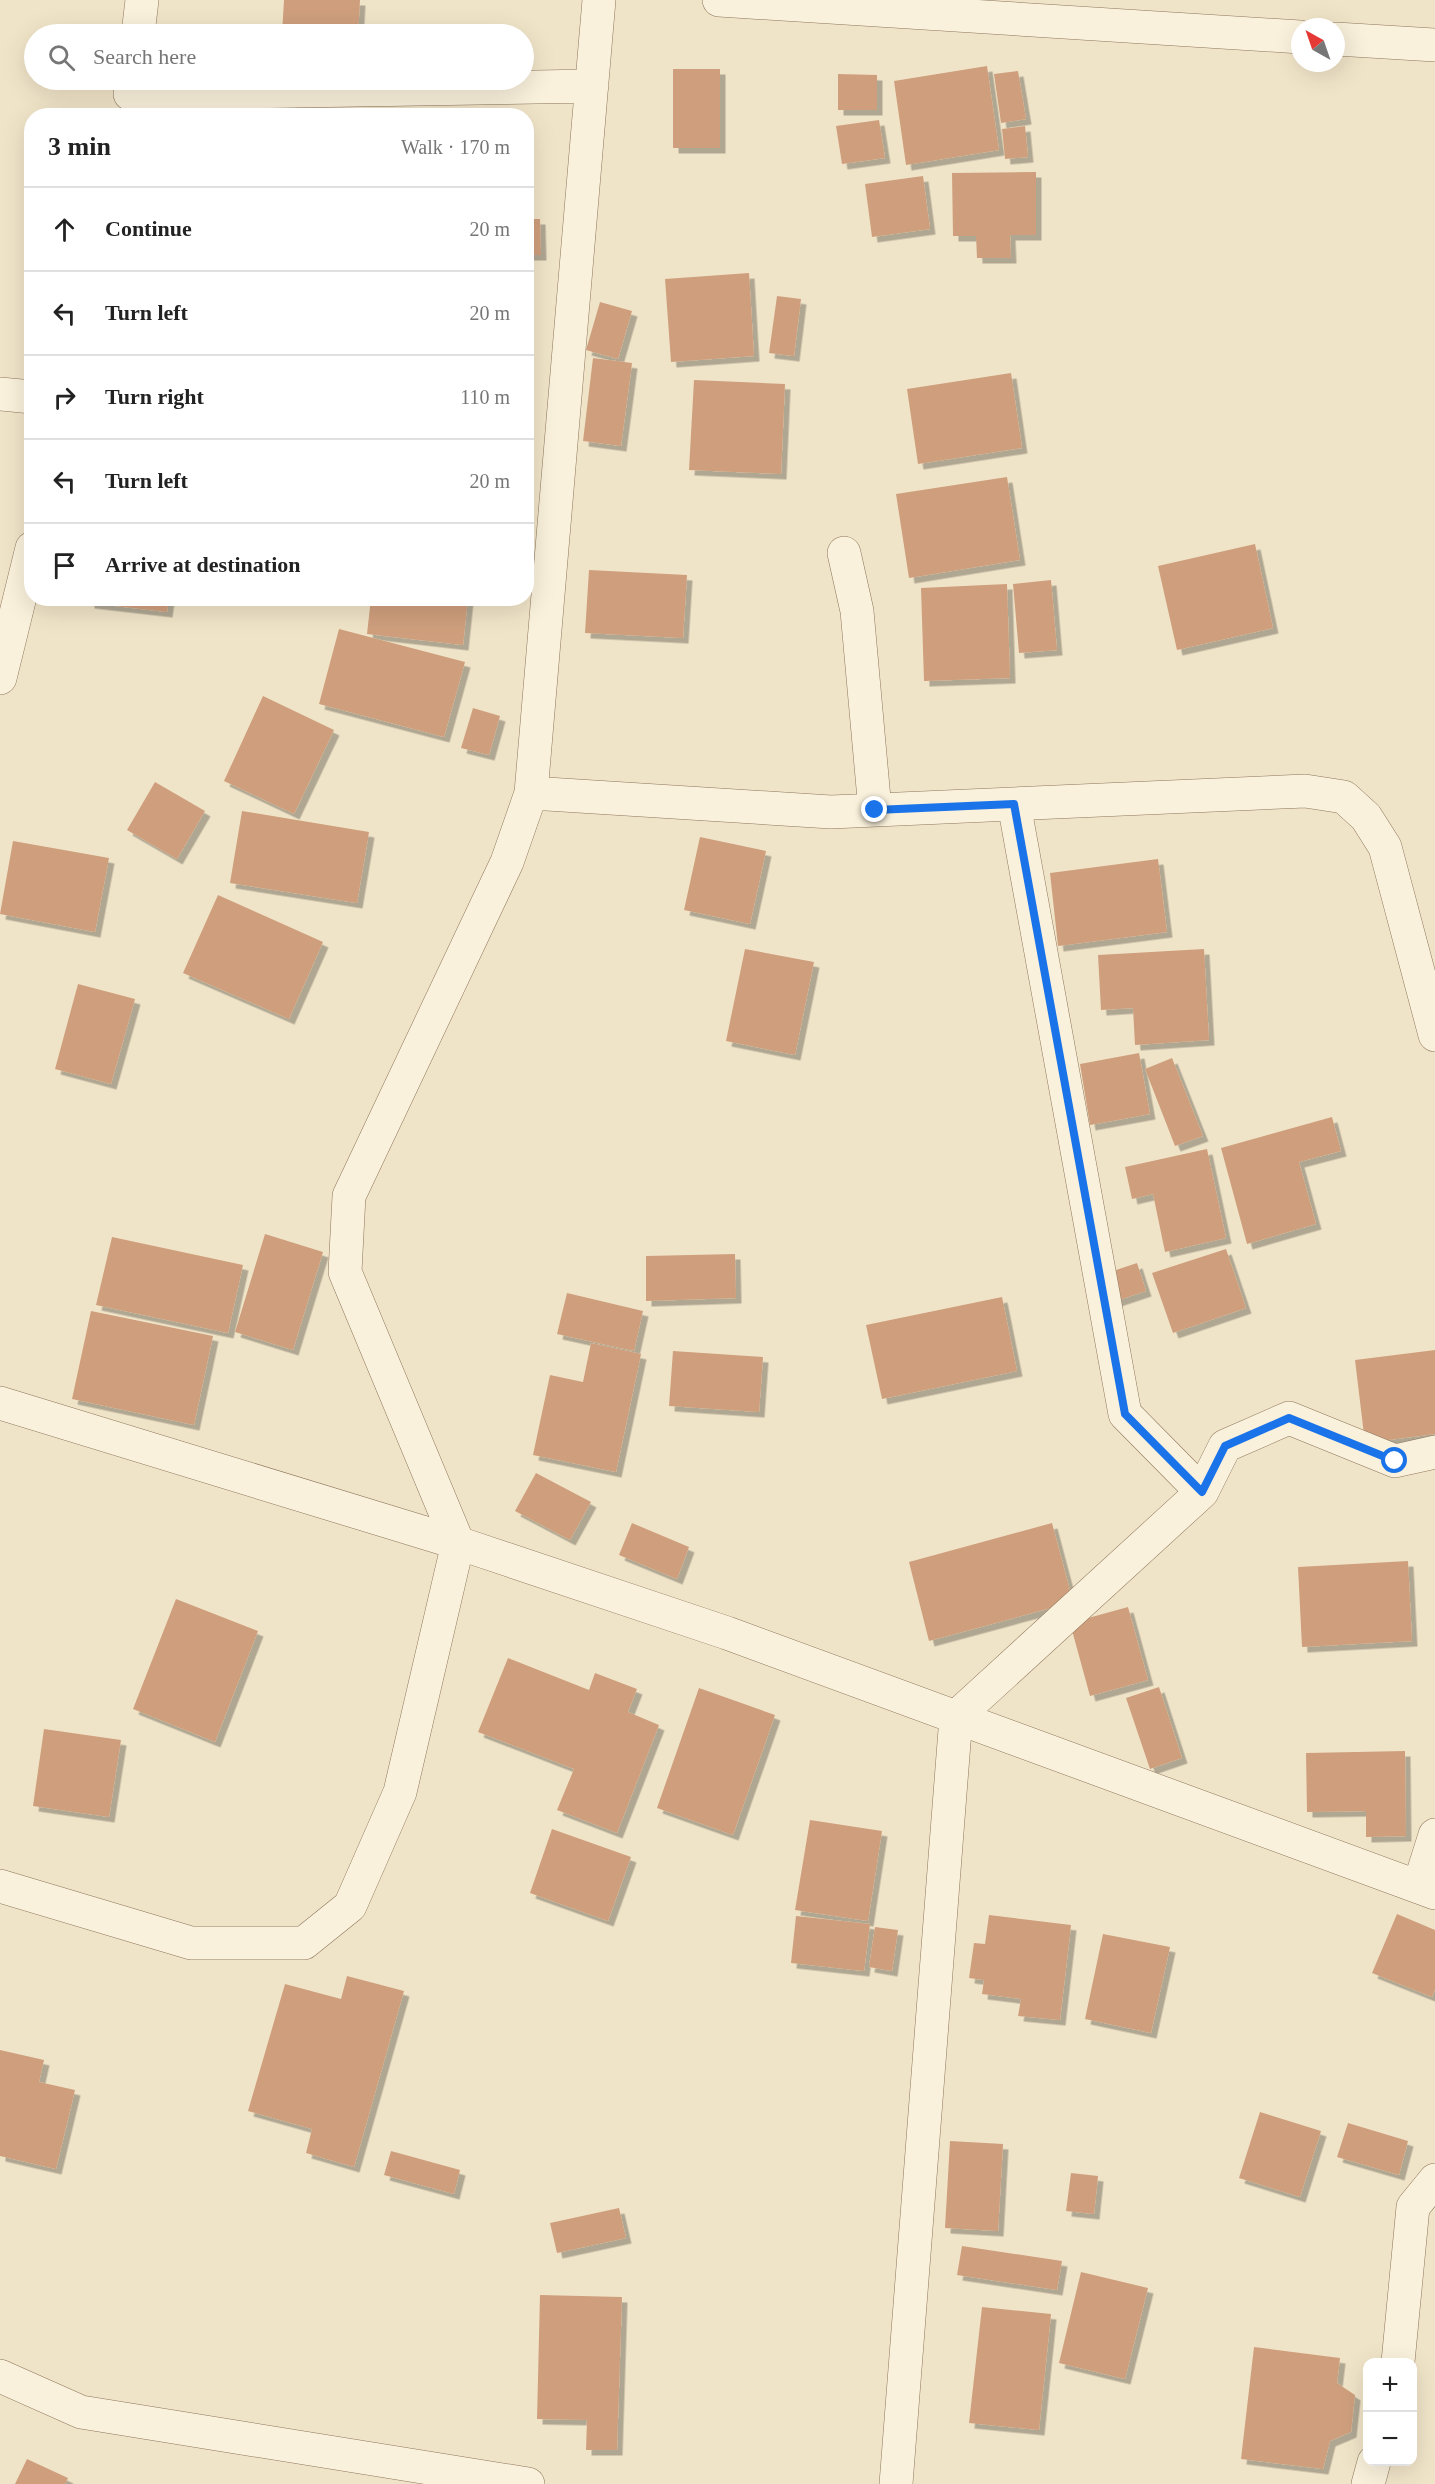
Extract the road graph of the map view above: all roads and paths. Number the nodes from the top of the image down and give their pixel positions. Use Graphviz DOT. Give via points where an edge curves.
graph roads {
  1 [pos="142,0"];
  2 [pos="599,0"];
  3 [pos="718,0"];
  4 [pos="139,24"];
  5 [pos="1291,36"];
  6 [pos="1345,40"];
  7 [pos="1435,45"];
  8 [pos="592,86"];
  9 [pos="534,87"];
  10 [pos="407,90"];
  11 [pos="129,96"];
  12 [pos="0,394"];
  13 [pos="24,396"];
  14 [pos="844,553"];
  15 [pos="24,580"];
  16 [pos="0,678"];
  17 [pos="531,793"];
  18 [pos="1014,804"];
  19 [pos="875,810"];
  20 [pos="1435,1035"];
  21 [pos="0,1403"];
  22 [pos="1435,1452"];
  23 [pos="1202,1492"];
  24 [pos="458,1543"];
  25 [pos="956,1717"];
  26 [pos="1435,1835"];
  27 [pos="0,1886"];
  28 [pos="1427,1890"];
  29 [pos="1435,2180"];
  30 [pos="1398,2358"];
  31 [pos="0,2376"];
  32 [pos="1373,2466"];
  33 [pos="528,2484"];
  34 [pos="896,2484"];
  35 [pos="1368,2484"];
  1 -- 4 [label="street"];
  2 -- 8 [label="street"];
  3 -- 5 [label="street"];
  6 -- 7 [label="street"];
  8 -- 9 [label="street"];
  8 -- 17 [label="street"];
  10 -- 11 [label="street"];
  12 -- 13 [label="street"];
  14 -- 19 [label="street" via="856,611"];
  15 -- 16 [label="street"];
  17 -- 19 [label="street" via="831,812"];
  17 -- 24 [label="street" via="507,862 349,1196 345,1272"];
  18 -- 19 [label="street"];
  18 -- 20 [label="street" via="1305,790 1344,797 1366,817 1385,847"];
  18 -- 23 [label="street" via="1125,1414"];
  21 -- 24 [label="street"];
  22 -- 23 [label="street" via="1395,1461 1289,1418 1225,1446"];
  23 -- 25 [label="street"];
  24 -- 25 [label="street" via="727,1633"];
  24 -- 27 [label="street" via="399,1792 350,1906 304,1942 191,1943"];
  25 -- 28 [label="street"];
  25 -- 34 [label="street"];
  26 -- 28 [label="street"];
  29 -- 30 [label="street" via="1413,2207"];
  31 -- 33 [label="street" via="81,2412"];
  32 -- 35 [label="street"];
}
